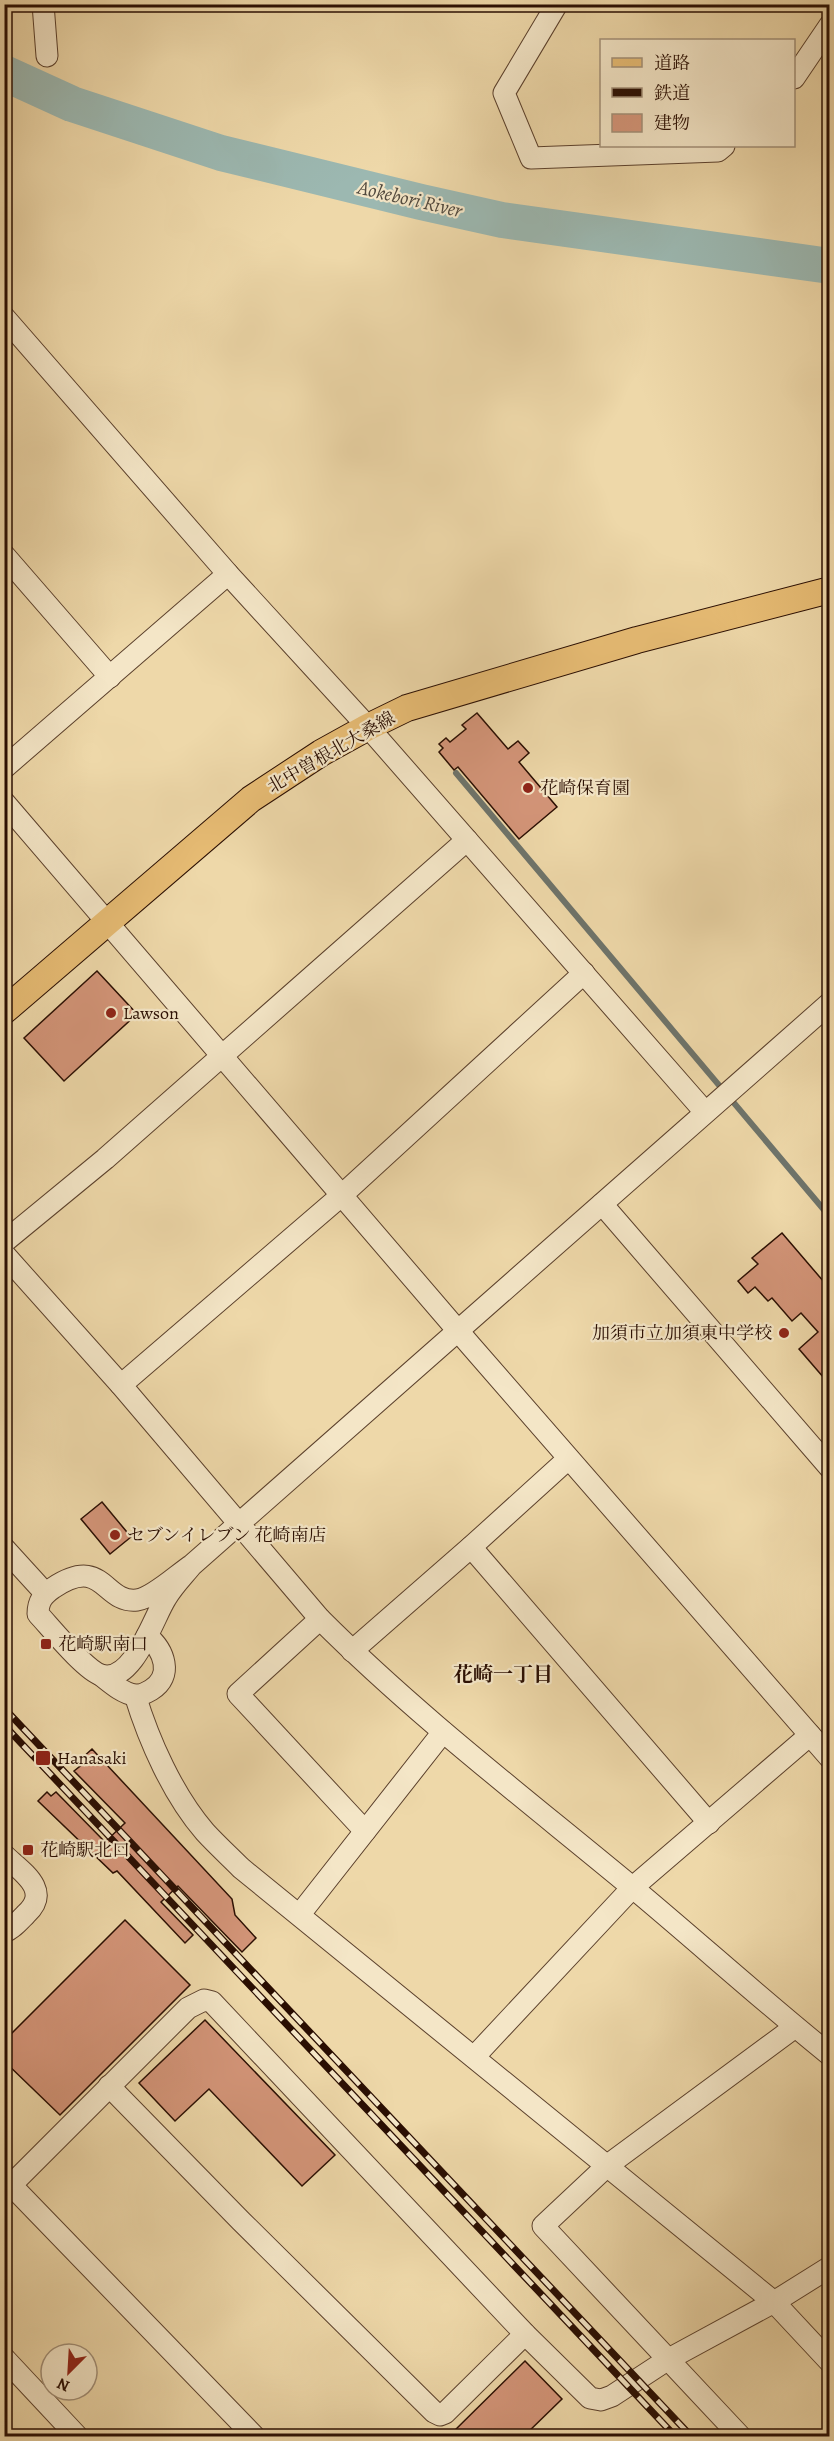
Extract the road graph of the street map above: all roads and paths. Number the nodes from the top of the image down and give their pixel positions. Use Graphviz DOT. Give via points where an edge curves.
graph roads {
  1 [pos="43,4"];
  2 [pos="557,4"];
  3 [pos="830,25"];
  4 [pos="47,56"];
  5 [pos="795,77"];
  6 [pos="723,147"];
  7 [pos="4,317"];
  8 [pos="8,565"];
  9 [pos="228,574"];
  10 [pos="830,590"];
  11 [pos="110,677"];
  12 [pos="368,727"];
  13 [pos="4,768"];
  14 [pos="4,802"];
  15 [pos="467,840"];
  16 [pos="108,922"];
  17 [pos="584,973"];
  18 [pos="830,1003"];
  19 [pos="4,1011"];
  20 [pos="222,1055"];
  21 [pos="705,1112"];
  22 [pos="342,1195"];
  23 [pos="602,1204"];
  24 [pos="4,1242"];
  25 [pos="4,1254"];
  26 [pos="458,1331"];
  27 [pos="121,1385"];
  28 [pos="568,1459"];
  29 [pos="830,1468"];
  30 [pos="238,1523"];
  31 [pos="471,1547"];
  32 [pos="4,1548"];
  33 [pos="192,1565"];
  34 [pos="45,1593"];
  35 [pos="320,1619"];
  36 [pos="147,1636"];
  37 [pos="352,1651"];
  38 [pos="102,1676"];
  39 [pos="135,1695"];
  40 [pos="443,1732"];
  41 [pos="810,1735"];
  42 [pos="830,1758"];
  43 [pos="709,1823"];
  44 [pos="365,1832"];
  45 [pos="4,1855"];
  46 [pos="632,1888"];
  47 [pos="300,1914"];
  48 [pos="4,1932"];
  49 [pos="795,2027"];
  50 [pos="830,2055"];
  51 [pos="474,2057"];
  52 [pos="110,2086"];
  53 [pos="608,2165"];
  54 [pos="8,2188"];
  55 [pos="830,2267"];
  56 [pos="774,2302"];
  57 [pos="525,2334"];
  58 [pos="4,2358"];
  59 [pos="667,2360"];
  60 [pos="830,2362"];
  61 [pos="77,2436"];
  62 [pos="254,2436"];
  63 [pos="740,2436"];
  1 -- 4 [label="street"];
  2 -- 6 [label="street" via="504,93 531,158 718,151"];
  3 -- 5 [label="street"];
  7 -- 9 [label="street"];
  8 -- 11 [label="street"];
  9 -- 11 [label="street"];
  9 -- 12 [label="street"];
  10 -- 12 [label="main road, 北中曽根北大桑線" via="637,640 419,705"];
  11 -- 13 [label="street"];
  12 -- 15 [label="street"];
  12 -- 16 [label="main road, 北中曽根北大桑線" via="251,799"];
  14 -- 16 [label="street"];
  15 -- 17 [label="street"];
  15 -- 20 [label="street"];
  16 -- 19 [label="main road, 北中曽根北大桑線"];
  16 -- 20 [label="street"];
  17 -- 21 [label="street"];
  17 -- 22 [label="street"];
  18 -- 21 [label="street"];
  20 -- 22 [label="street"];
  20 -- 24 [label="street"];
  21 -- 23 [label="street"];
  22 -- 26 [label="street"];
  22 -- 27 [label="street"];
  23 -- 26 [label="street"];
  23 -- 29 [label="street"];
  25 -- 27 [label="street"];
  26 -- 28 [label="street"];
  26 -- 30 [label="street"];
  27 -- 30 [label="street"];
  28 -- 31 [label="street"];
  28 -- 41 [label="street"];
  30 -- 33 [label="street"];
  30 -- 35 [label="street"];
  31 -- 37 [label="street"];
  31 -- 43 [label="street"];
  32 -- 34 [label="street"];
  33 -- 34 [label="street" via="136,1600 122,1596 94,1577 83,1576 71,1578"];
  33 -- 36 [label="street" via="165,1598"];
  34 -- 38 [label="street" via="38,1604 38,1614 88,1667"];
  35 -- 37 [label="street"];
  35 -- 44 [label="street" via="238,1694"];
  36 -- 38 [label="street" via="130,1663 116,1674"];
  36 -- 39 [label="street" via="163,1654 165,1672 155,1688"];
  37 -- 40 [label="street"];
  38 -- 39 [label="street"];
  39 -- 47 [label="street" via="159,1758 204,1831 241,1868"];
  40 -- 44 [label="street"];
  40 -- 46 [label="street"];
  41 -- 42 [label="street"];
  41 -- 43 [label="street"];
  43 -- 46 [label="street"];
  44 -- 47 [label="street"];
  45 -- 48 [label="street" via="34,1884 37,1892 33,1907"];
  46 -- 49 [label="street"];
  46 -- 51 [label="street"];
  47 -- 51 [label="street"];
  49 -- 50 [label="street"];
  49 -- 53 [label="street"];
  51 -- 53 [label="street"];
  52 -- 54 [label="street"];
  52 -- 57 [label="street" via="434,2412 445,2413"];
  52 -- 57 [label="street" via="188,2008 204,2000 212,2002"];
  53 -- 56 [label="street"];
  53 -- 59 [label="street" via="543,2226"];
  54 -- 62 [label="street"];
  55 -- 56 [label="street"];
  56 -- 59 [label="street"];
  56 -- 60 [label="street"];
  57 -- 59 [label="street" via="590,2398 612,2396"];
  58 -- 61 [label="street"];
  59 -- 63 [label="street"];
}
